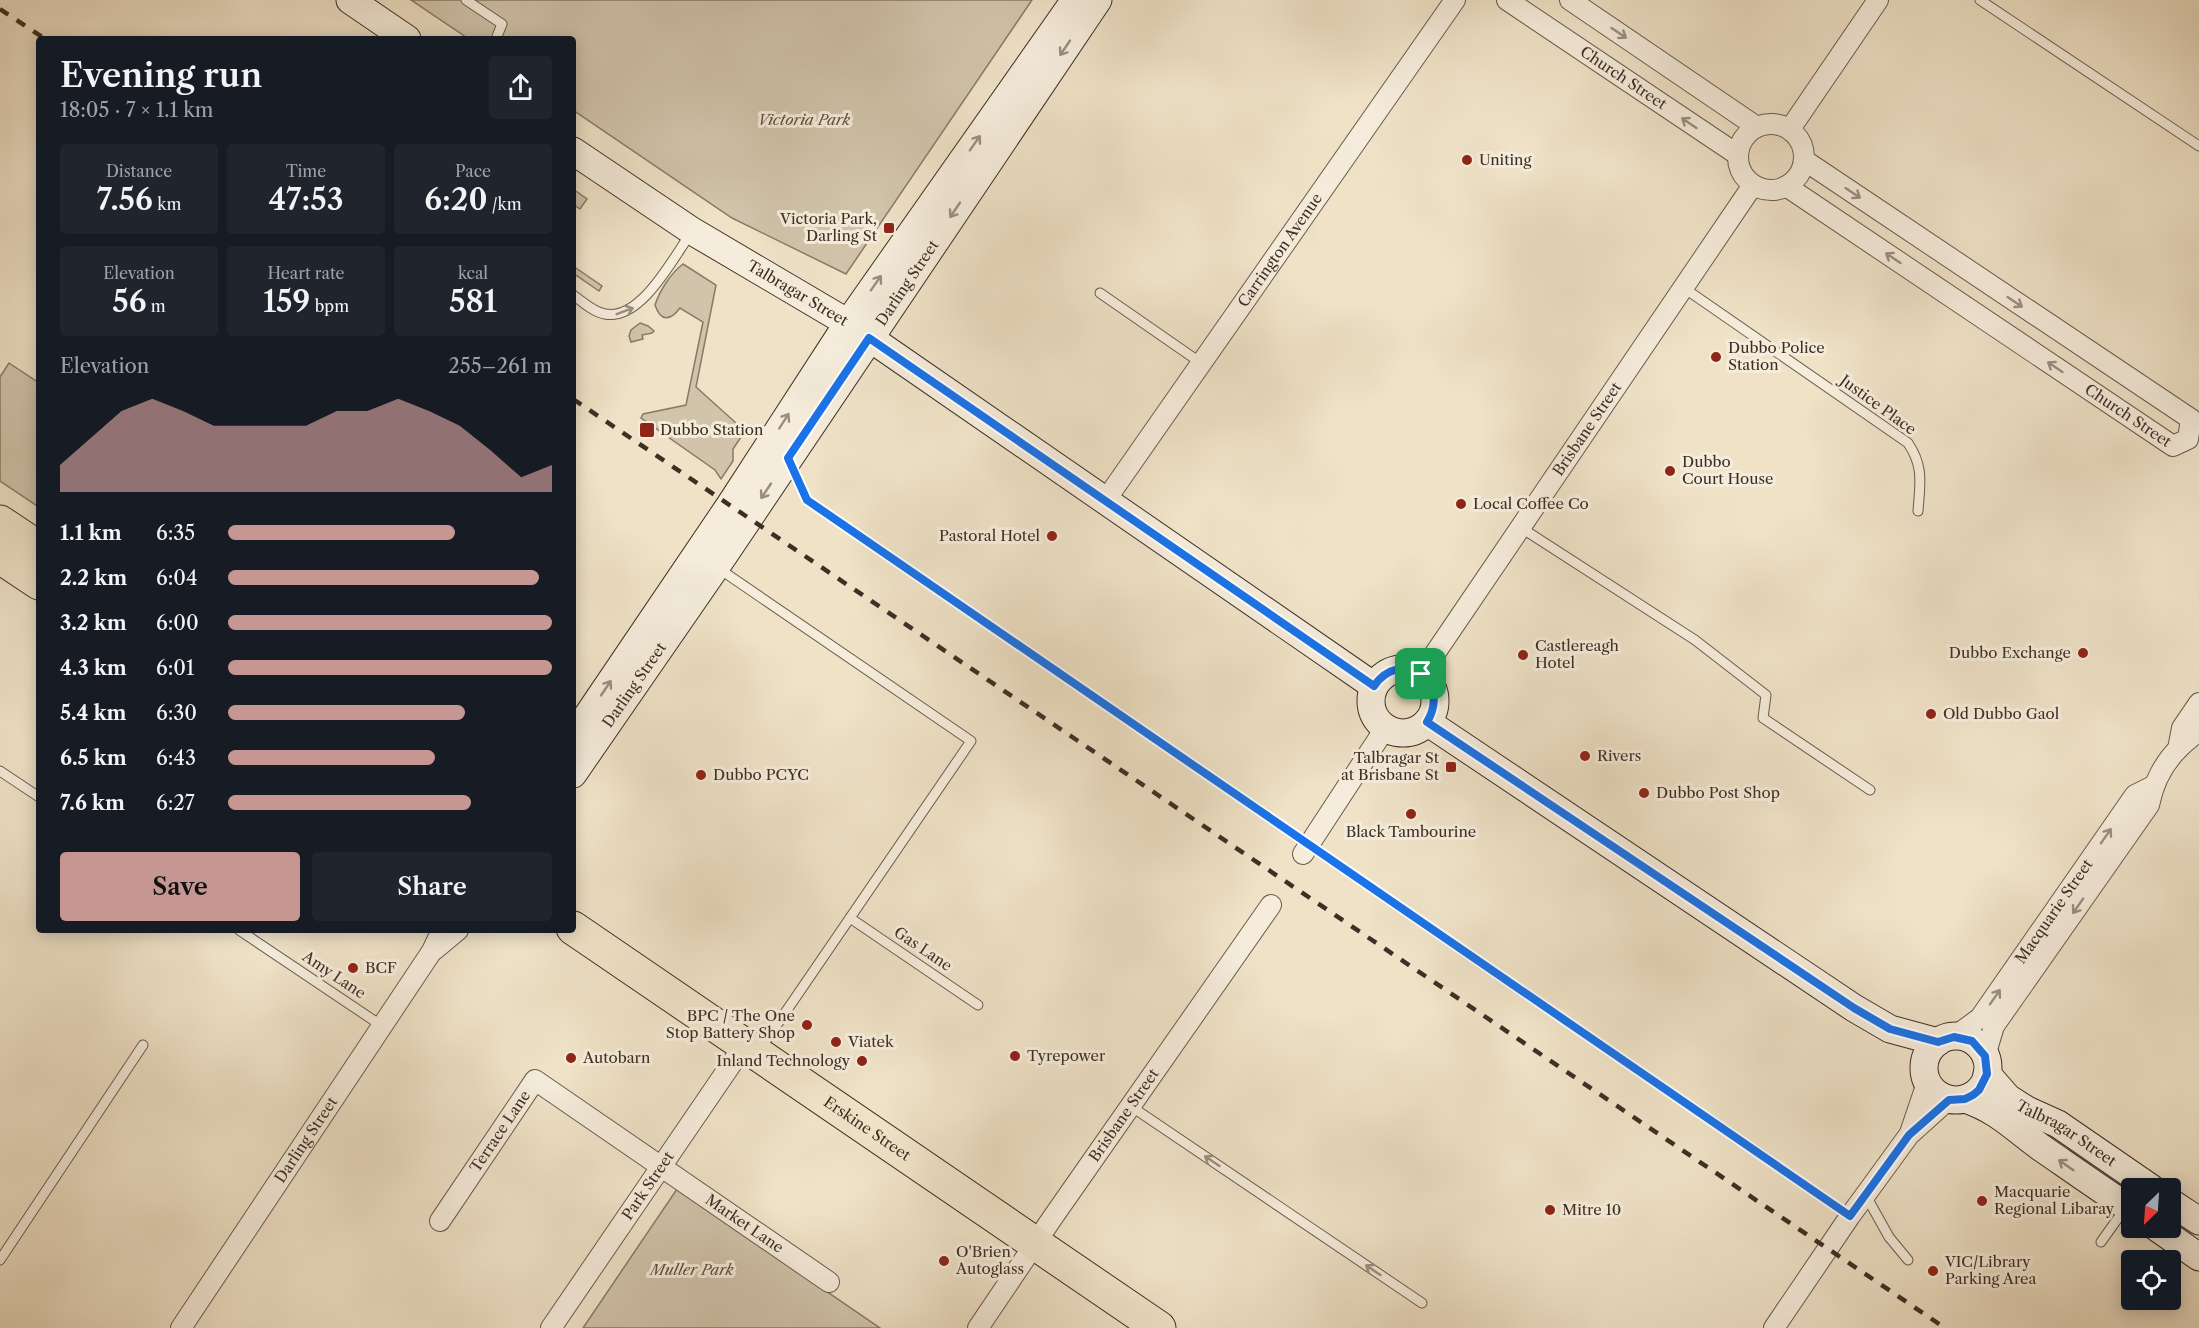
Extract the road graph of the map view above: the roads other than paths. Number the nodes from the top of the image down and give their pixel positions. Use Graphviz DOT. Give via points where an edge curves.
graph roads {
  1 [pos="350,0"];
  2 [pos="466,0"];
  3 [pos="1076,0"];
  4 [pos="1098,0"];
  5 [pos="1455,0"];
  6 [pos="1507,0"];
  7 [pos="1570,0"];
  8 [pos="1878,0"];
  9 [pos="1980,0"];
  10 [pos="403,36"];
  11 [pos="497,36"];
  12 [pos="1757,126"];
  13 [pos="1790,129"];
  14 [pos="2199,146"];
  15 [pos="576,153"];
  16 [pos="1738,155"];
  17 [pos="1804,160"];
  18 [pos="1753,185"];
  19 [pos="1786,186"];
  20 [pos="692,231"];
  21 [pos="1684,288"];
  22 [pos="1100,293"];
  23 [pos="576,297"];
  24 [pos="858,331"];
  25 [pos="1201,363"];
  26 [pos="788,458"];
  27 [pos="1105,501"];
  28 [pos="1918,511"];
  29 [pos="0,522"];
  30 [pos="1520,527"];
  31 [pos="36,546"];
  32 [pos="0,557"];
  33 [pos="716,567"];
  34 [pos="36,581"];
  35 [pos="1421,674"];
  36 [pos="1374,686"];
  37 [pos="2199,703"];
  38 [pos="1427,722"];
  39 [pos="1386,727"];
  40 [pos="2199,729"];
  41 [pos="576,733"];
  42 [pos="2178,749"];
  43 [pos="576,770"];
  44 [pos="0,771"];
  45 [pos="2153,786"];
  46 [pos="1870,790"];
  47 [pos="36,795"];
  48 [pos="1306,849"];
  49 [pos="1271,905"];
  50 [pos="850,918"];
  51 [pos="576,929"];
  52 [pos="243,933"];
  53 [pos="441,933"];
  54 [pos="454,933"];
  55 [pos="432,951"];
  56 [pos="978,1005"];
  57 [pos="382,1026"];
  58 [pos="1890,1029"];
  59 [pos="1946,1039"];
  60 [pos="142,1045"];
  61 [pos="751,1049"];
  62 [pos="1986,1065"];
  63 [pos="1926,1074"];
  64 [pos="1957,1099"];
  65 [pos="1132,1107"];
  66 [pos="1909,1135"];
  67 [pos="661,1167"];
  68 [pos="2121,1181"];
  69 [pos="2121,1188"];
  70 [pos="1865,1194"];
  71 [pos="2181,1209"];
  72 [pos="1850,1216"];
  73 [pos="2121,1217"];
  74 [pos="440,1221"];
  75 [pos="2199,1221"];
  76 [pos="2172,1238"];
  77 [pos="2102,1242"];
  78 [pos="1036,1243"];
  79 [pos="2199,1257"];
  80 [pos="0,1260"];
  81 [pos="1908,1260"];
  82 [pos="829,1282"];
  83 [pos="1422,1303"];
  84 [pos="181,1328"];
  85 [pos="550,1328"];
  86 [pos="978,1328"];
  87 [pos="1159,1328"];
  88 [pos="1774,1328"];
  1 -- 10 [label="street"];
  2 -- 11 [label="lane" via="502,24"];
  24 -- 3 [label="street, Darling Street, one-way"];
  4 -- 24 [label="street, Darling Street, one-way"];
  5 -- 25 [label="street, Carrington Avenue"];
  16 -- 6 [label="street, Church Street, one-way"];
  7 -- 12 [label="street, one-way"];
  8 -- 13 [label="street"];
  9 -- 14 [label="lane"];
  12 -- 13 [label="street" via="1768,123"];
  12 -- 16 [label="street" via="1743,138"];
  13 -- 17 [label="street" via="1802,143"];
  15 -- 20 [label="street, Talbragar Street"];
  16 -- 18 [label="street" via="1745,177"];
  17 -- 19 [label="street" via="1802,171"];
  17 -- 19 [label="street, Church Street, one-way" via="2191,419 2188,439 2174,446"];
  18 -- 19 [label="street" via="1775,190"];
  18 -- 21 [label="street, Brisbane Street"];
  23 -- 20 [label="lane, one-way" via="603,314 637,306"];
  20 -- 24 [label="street, Talbragar Street"];
  21 -- 28 [label="lane, Justice Place" via="1908,443 1918,458"];
  21 -- 30 [label="street, Brisbane Street"];
  22 -- 25 [label="lane"];
  24 -- 26 [label="street, Darling Street"];
  24 -- 27 [label="street, Talbragar Street"];
  41 -- 24 [label="street, Darling Street, one-way" via="730,505"];
  25 -- 27 [label="street, Carrington Avenue"];
  26 -- 33 [label="street, Darling Street, one-way"];
  26 -- 48 [label="lane" via="807,500"];
  27 -- 36 [label="street, Talbragar Street"];
  29 -- 31 [label="highway"];
  30 -- 35 [label="street, Brisbane Street"];
  30 -- 46 [label="lane" via="1695,640 1766,695 1763,717"];
  32 -- 34 [label="highway"];
  33 -- 43 [label="street, Darling Street"];
  33 -- 50 [label="lane" via="971,741"];
  35 -- 36 [label="street" via="1395,670"];
  35 -- 38 [label="street" via="1434,691 1433,713"];
  36 -- 39 [label="street" via="1372,709"];
  37 -- 42 [label="street, Macquarie Street" via="2182,728"];
  38 -- 39 [label="street" via="1403,733"];
  38 -- 58 [label="street"];
  39 -- 48 [label="street"];
  40 -- 42 [label="street, Macquarie Street"];
  42 -- 45 [label="street, Macquarie Street"];
  44 -- 47 [label="lane"];
  59 -- 45 [label="street, Macquarie Street, one-way" via="1980,1018 2135,795"];
  45 -- 62 [label="street, Macquarie Street, one-way" via="2149,805 1994,1026"];
  48 -- 72 [label="lane"];
  49 -- 65 [label="street, Brisbane Street"];
  50 -- 56 [label="lane, Gas Lane"];
  50 -- 61 [label="lane"];
  51 -- 61 [label="highway, Erskine Street"];
  52 -- 57 [label="lane, Amy Lane"];
  53 -- 55 [label="street, Darling Street"];
  54 -- 55 [label="street, Darling Street"];
  55 -- 57 [label="street, Darling Street"];
  57 -- 84 [label="street, Darling Street"];
  58 -- 59 [label="street"];
  58 -- 63 [label="street"];
  59 -- 62 [label="street" via="1972,1041"];
  59 -- 63 [label="street" via="1926,1056"];
  60 -- 80 [label="lane"];
  61 -- 67 [label="street, Park Street"];
  61 -- 78 [label="highway, Erskine Street"];
  62 -- 64 [label="street" via="1979,1090"];
  62 -- 68 [label="street, Talbragar Street" via="2008,1098 2058,1124"];
  63 -- 64 [label="street" via="1941,1096"];
  63 -- 66 [label="street"];
  64 -- 66 [label="street"];
  69 -- 64 [label="street, Talbragar Street, one-way" via="2042,1148 1999,1114"];
  65 -- 78 [label="street, Brisbane Street"];
  83 -- 65 [label="lane, one-way"];
  66 -- 70 [label="street"];
  67 -- 74 [label="street, Terrace Lane" via="535,1080"];
  67 -- 82 [label="street, Market Lane"];
  67 -- 85 [label="street, Park Street"];
  70 -- 72 [label="street"];
  70 -- 81 [label="lane" via="1889,1237"];
  71 -- 75 [label="street"];
  72 -- 88 [label="street"];
  73 -- 77 [label="lane"];
  76 -- 79 [label="street"];
  78 -- 86 [label="street, Brisbane Street"];
  78 -- 87 [label="highway, Erskine Street"];
}
